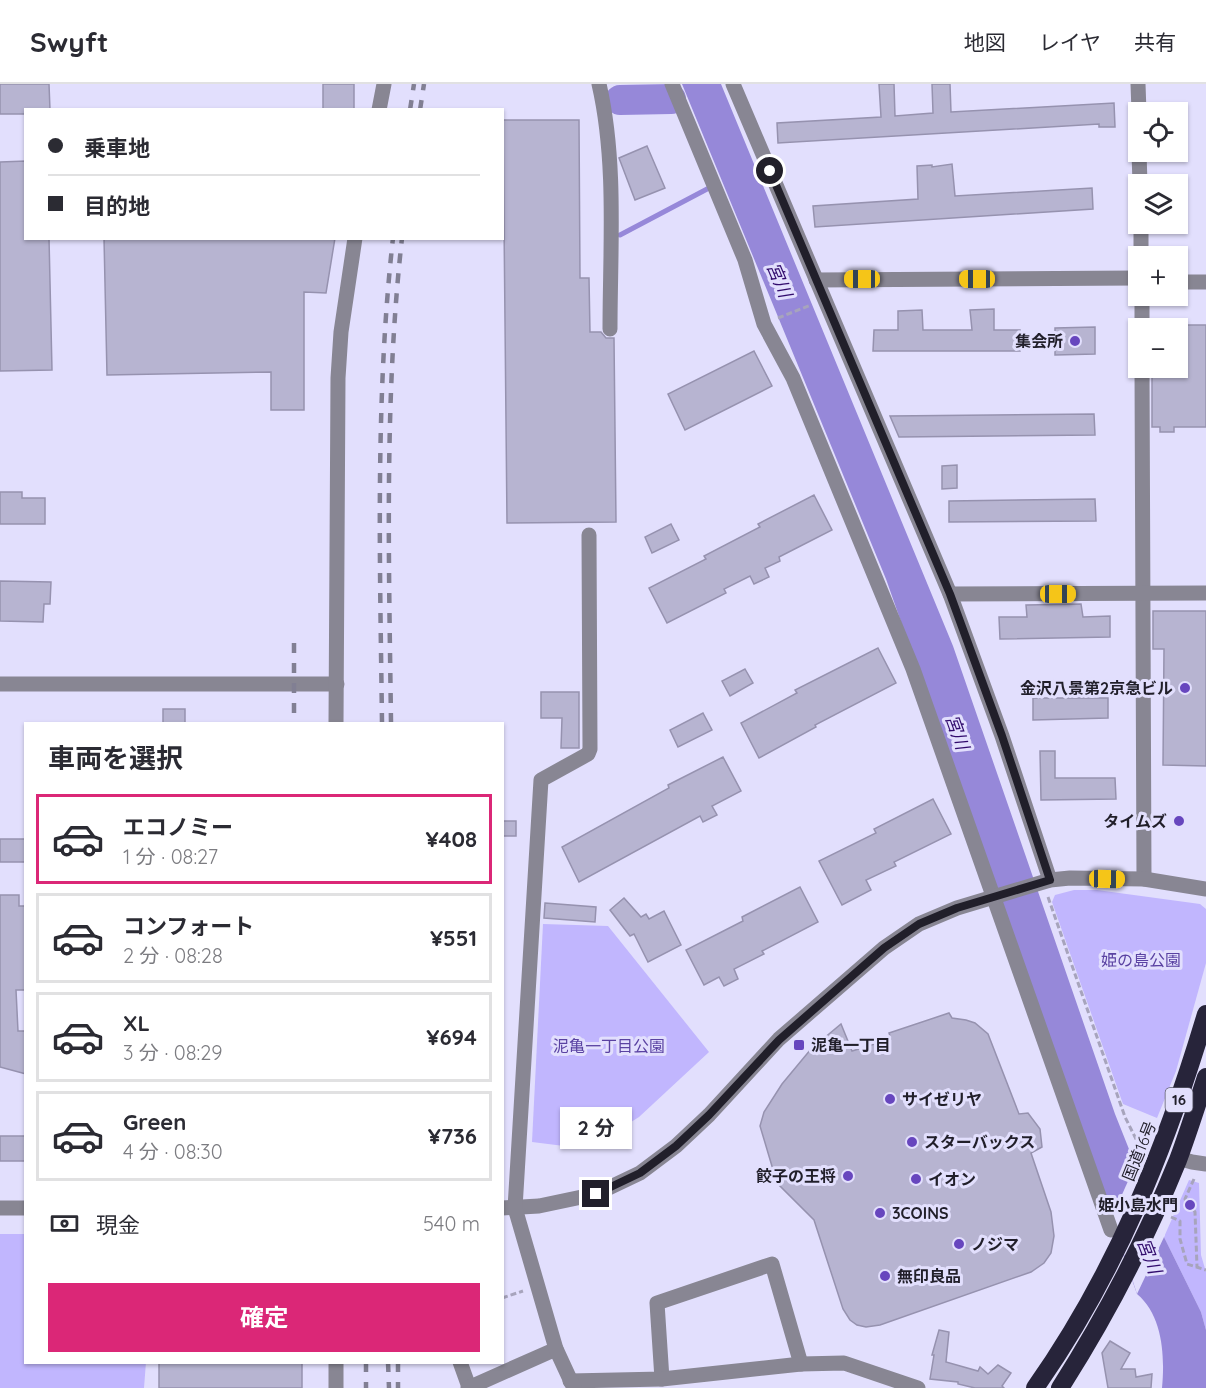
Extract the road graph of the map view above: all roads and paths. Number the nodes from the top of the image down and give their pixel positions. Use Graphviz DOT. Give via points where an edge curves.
graph roads {
  1 [pos="384,84"];
  2 [pos="598,84"];
  3 [pos="672,84"];
  4 [pos="733,84"];
  5 [pos="1138,84"];
  6 [pos="1139,102"];
  7 [pos="379,108"];
  8 [pos="355,240"];
  9 [pos="1128,278"];
  10 [pos="816,280"];
  11 [pos="1188,282"];
  12 [pos="1206,282"];
  13 [pos="824,300"];
  14 [pos="764,324"];
  15 [pos="610,330"];
  16 [pos="1142,378"];
  17 [pos="589,535"];
  18 [pos="1144,593"];
  19 [pos="1206,593"];
  20 [pos="950,594"];
  21 [pos="0,684"];
  22 [pos="337,684"];
  23 [pos="336,722"];
  24 [pos="1144,879"];
  25 [pos="1044,881"];
  26 [pos="1206,890"];
  27 [pos="995,895"];
  28 [pos="1206,1014"];
  29 [pos="1206,1077"];
  30 [pos="1145,1156"];
  31 [pos="1178,1158"];
  32 [pos="1206,1164"];
  33 [pos="1195,1178"];
  34 [pos="0,1208"];
  35 [pos="24,1208"];
  36 [pos="509,1208"];
  37 [pos="1162,1213"];
  38 [pos="1115,1237"];
  39 [pos="1197,1267"];
  40 [pos="1206,1270"];
  41 [pos="536,1286"];
  42 [pos="504,1297"];
  43 [pos="556,1349"];
  44 [pos="336,1364"];
  45 [pos="461,1364"];
  46 [pos="801,1364"];
  47 [pos="662,1379"];
  48 [pos="572,1385"];
  49 [pos="469,1387"];
  50 [pos="336,1388"];
  51 [pos="918,1388"];
  52 [pos="1035,1388"];
  53 [pos="1060,1388"];
  1 -- 7 [label="street"];
  2 -- 15 [label="street" via="610,188"];
  3 -- 14 [label="street" via="745,260"];
  4 -- 10 [label="street"];
  5 -- 6 [label="street"];
  8 -- 22 [label="street" via="338,378"];
  9 -- 10 [label="street"];
  10 -- 13 [label="street"];
  11 -- 12 [label="street"];
  13 -- 14 [label="path"];
  13 -- 20 [label="street"];
  14 -- 27 [label="street" via="793,378 914,669"];
  16 -- 18 [label="street"];
  17 -- 36 [label="street" via="590,748 588,754 541,780"];
  18 -- 19 [label="street"];
  18 -- 20 [label="street"];
  18 -- 24 [label="street"];
  20 -- 25 [label="street" via="1002,736"];
  21 -- 22 [label="street"];
  22 -- 23 [label="street"];
  24 -- 25 [label="street"];
  24 -- 26 [label="street"];
  25 -- 27 [label="street"];
  25 -- 30 [label="path" via="1125,1117"];
  27 -- 36 [label="street" via="919,924 884,948 779,1040 676,1146 640,1173 596,1194"];
  27 -- 38 [label="street"];
  28 -- 38 [label="highway, 国道16号 / 16" via="1148,1185"];
  29 -- 31 [label="highway, 16"];
  31 -- 32 [label="street"];
  31 -- 37 [label="highway, 16"];
  33 -- 39 [label="path" via="1185,1199 1195,1212"];
  34 -- 35 [label="street"];
  36 -- 41 [label="street"];
  37 -- 39 [label="path" via="1180,1221 1187,1264"];
  37 -- 53 [label="highway, 16"];
  38 -- 52 [label="highway, 国道16号 / 16" via="1085,1310"];
  39 -- 40 [label="path"];
  41 -- 42 [label="path"];
  41 -- 43 [label="street"];
  43 -- 48 [label="street"];
  43 -- 49 [label="street"];
  44 -- 50 [label="street"];
  45 -- 49 [label="street"];
  46 -- 47 [label="street"];
  46 -- 47 [label="street" via="772,1264 657,1303"];
  46 -- 51 [label="street" via="844,1362"];
  47 -- 48 [label="street"];
}
